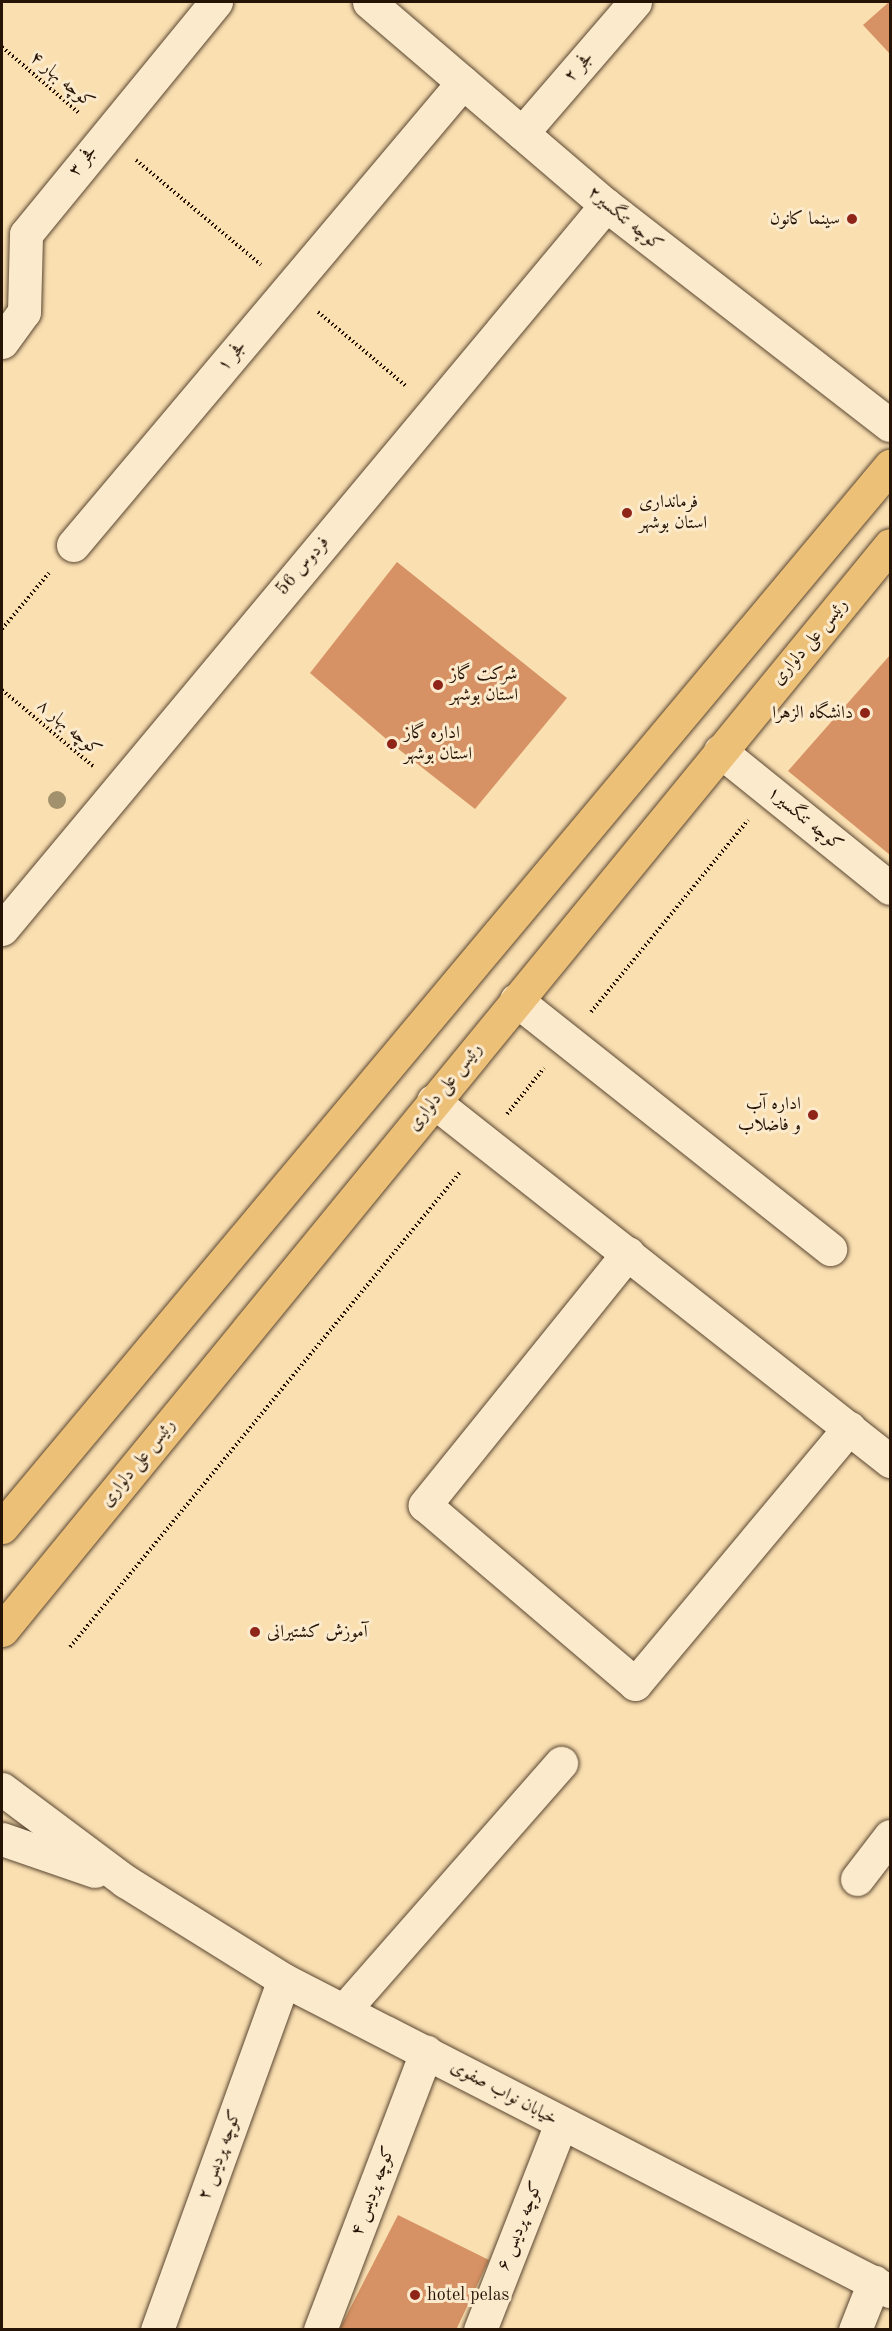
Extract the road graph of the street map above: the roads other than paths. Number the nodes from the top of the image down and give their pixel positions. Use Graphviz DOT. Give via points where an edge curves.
graph roads {
  1 [pos="216,2"];
  2 [pos="369,2"];
  3 [pos="635,2"];
  4 [pos="463,82"];
  5 [pos="522,133"];
  6 [pos="606,205"];
  7 [pos="14,236"];
  8 [pos="2,342"];
  9 [pos="891,425"];
  10 [pos="891,466"];
  11 [pos="73,545"];
  12 [pos="891,545"];
  13 [pos="720,751"];
  14 [pos="891,888"];
  15 [pos="2,929"];
  16 [pos="516,1000"];
  17 [pos="433,1101"];
  18 [pos="831,1249"];
  19 [pos="628,1253"];
  20 [pos="849,1428"];
  21 [pos="891,1461"];
  22 [pos="2,1527"];
  23 [pos="2,1630"];
  24 [pos="561,1763"];
  25 [pos="2,1789"];
  26 [pos="891,1836"];
  27 [pos="2,1839"];
  28 [pos="857,1879"];
  29 [pos="126,1881"];
  30 [pos="284,1980"];
  31 [pos="344,2010"];
  32 [pos="426,2052"];
  33 [pos="561,2123"];
  34 [pos="882,2286"];
  35 [pos="157,2330"];
  36 [pos="320,2330"];
  37 [pos="480,2330"];
  38 [pos="855,2330"];
  1 -- 7 [label="street, فجر ۳"];
  2 -- 4 [label="street, کوچه تنگسیر۲"];
  3 -- 5 [label="street, فجر ۲"];
  4 -- 5 [label="street, کوچه تنگسیر۲"];
  4 -- 11 [label="street, فجر ۱"];
  5 -- 6 [label="street, کوچه تنگسیر۲"];
  6 -- 9 [label="street, کوچه تنگسیر۲"];
  6 -- 15 [label="street, فردوس 56"];
  7 -- 8 [label="street, فجر ۳" via="24,312"];
  10 -- 22 [label="main road"];
  12 -- 13 [label="main road, رئیس علی دلواری"];
  13 -- 14 [label="street, کوچه تنگسیر۱"];
  13 -- 16 [label="main road, رئیس علی دلواری"];
  16 -- 17 [label="main road, رئیس علی دلواری"];
  16 -- 18 [label="street"];
  17 -- 19 [label="street"];
  17 -- 23 [label="main road, رئیس علی دلواری"];
  19 -- 20 [label="street"];
  19 -- 20 [label="street" via="425,1505 635,1684"];
  20 -- 21 [label="street"];
  24 -- 31 [label="street"];
  25 -- 29 [label="street, خیابان نواب صفوی"];
  26 -- 28 [label="street"];
  27 -- 29 [label="street, خیابان نواب صفوی"];
  29 -- 30 [label="street, خیابان نواب صفوی"];
  30 -- 31 [label="street, خیابان نواب صفوی"];
  30 -- 35 [label="street, کوچه پردیس ۲"];
  31 -- 32 [label="street, خیابان نواب صفوی"];
  32 -- 33 [label="street, خیابان نواب صفوی"];
  32 -- 36 [label="street, کوچه پردیس ۴"];
  33 -- 34 [label="street, خیابان نواب صفوی"];
  33 -- 37 [label="street, کوچه پردیس ۶"];
  34 -- 38 [label="street"];
}
